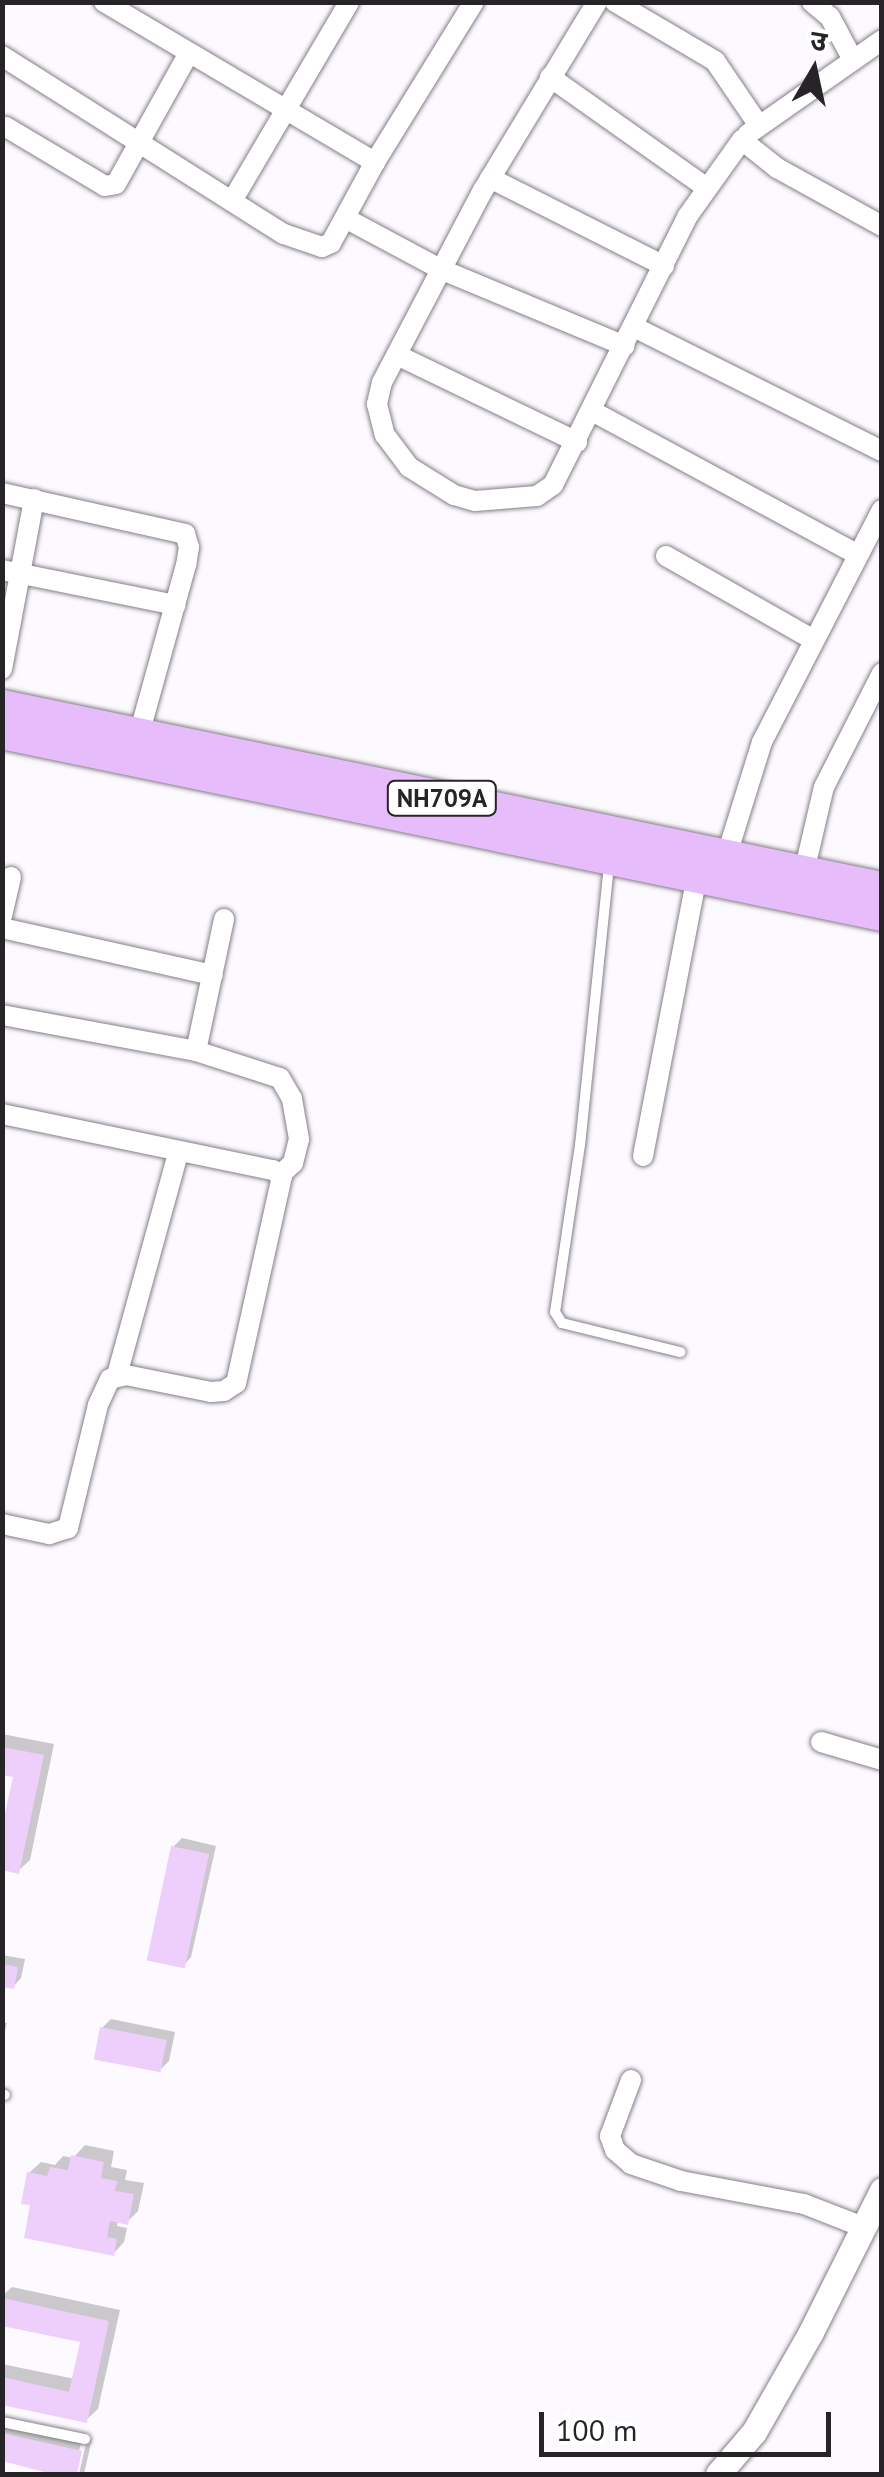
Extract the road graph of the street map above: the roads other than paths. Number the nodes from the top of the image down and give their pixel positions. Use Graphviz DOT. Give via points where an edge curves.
graph roads {
  1 [pos="104,2"];
  2 [pos="349,2"];
  3 [pos="474,2"];
  4 [pos="597,2"];
  5 [pos="615,2"];
  6 [pos="812,2"];
  7 [pos="879,48"];
  8 [pos="188,53"];
  9 [pos="2,56"];
  10 [pos="852,58"];
  11 [pos="550,77"];
  12 [pos="285,106"];
  13 [pos="758,124"];
  14 [pos="6,127"];
  15 [pos="742,140"];
  16 [pos="139,142"];
  17 [pos="375,162"];
  18 [pos="490,178"];
  19 [pos="707,188"];
  20 [pos="232,201"];
  21 [pos="345,218"];
  22 [pos="882,226"];
  23 [pos="664,266"];
  24 [pos="440,270"];
  25 [pos="630,336"];
  26 [pos="396,355"];
  27 [pos="592,411"];
  28 [pos="577,442"];
  29 [pos="882,451"];
  30 [pos="2,493"];
  31 [pos="34,499"];
  32 [pos="882,510"];
  33 [pos="858,555"];
  34 [pos="666,556"];
  35 [pos="11,572"];
  36 [pos="175,605"];
  37 [pos="814,640"];
  38 [pos="2,669"];
  39 [pos="882,673"];
  40 [pos="2,706"];
  41 [pos="2,733"];
  42 [pos="139,735"];
  43 [pos="609,859"];
  44 [pos="714,871"];
  45 [pos="804,872"];
  46 [pos="11,877"];
  47 [pos="882,888"];
  48 [pos="882,915"];
  49 [pos="2,916"];
  50 [pos="224,919"];
  51 [pos="2,928"];
  52 [pos="213,976"];
  53 [pos="2,1015"];
  54 [pos="196,1052"];
  55 [pos="2,1114"];
  56 [pos="178,1153"];
  57 [pos="643,1156"];
  58 [pos="280,1174"];
  59 [pos="680,1352"];
  60 [pos="116,1375"];
  61 [pos="2,1524"];
  62 [pos="821,1742"];
  63 [pos="882,1760"];
  64 [pos="631,2080"];
  65 [pos="882,2190"];
  66 [pos="863,2227"];
  67 [pos="2,2422"];
  68 [pos="85,2439"];
  69 [pos="718,2474"];
  1 -- 8 [label="street"];
  2 -- 12 [label="street"];
  3 -- 17 [label="street"];
  4 -- 11 [label="street"];
  5 -- 13 [label="street" via="715,61"];
  6 -- 10 [label="street" via="830,18"];
  7 -- 10 [label="street"];
  8 -- 12 [label="street"];
  8 -- 16 [label="street"];
  9 -- 16 [label="street"];
  10 -- 13 [label="street"];
  11 -- 18 [label="street"];
  11 -- 19 [label="street"];
  12 -- 17 [label="street"];
  12 -- 20 [label="street"];
  13 -- 15 [label="street"];
  14 -- 16 [label="street" via="111,186"];
  15 -- 19 [label="street"];
  15 -- 22 [label="street" via="778,168"];
  16 -- 20 [label="street"];
  17 -- 21 [label="street"];
  18 -- 23 [label="street"];
  18 -- 24 [label="street"];
  19 -- 23 [label="street"];
  20 -- 21 [label="street" via="316,247 331,243"];
  21 -- 24 [label="street"];
  23 -- 25 [label="street"];
  24 -- 25 [label="street"];
  24 -- 26 [label="street"];
  25 -- 27 [label="street"];
  25 -- 29 [label="street"];
  26 -- 28 [label="street"];
  26 -- 28 [label="street" via="378,394 385,435 409,467 454,495 489,502 537,496 553,484"];
  27 -- 28 [label="street"];
  27 -- 33 [label="street"];
  30 -- 31 [label="street"];
  31 -- 35 [label="street"];
  31 -- 36 [label="street" via="185,534 189,547"];
  32 -- 33 [label="street"];
  33 -- 37 [label="street"];
  34 -- 37 [label="street"];
  35 -- 36 [label="street"];
  35 -- 38 [label="street"];
  36 -- 42 [label="street"];
  37 -- 44 [label="street" via="762,742"];
  39 -- 45 [label="street" via="824,787"];
  40 -- 42 [label="highway, NH709A"];
  41 -- 43 [label="highway, NH709A"];
  42 -- 44 [label="highway, NH709A"];
  43 -- 44 [label="highway, NH709A"];
  43 -- 59 [label="lane" via="580,1145 555,1312 562,1323"];
  44 -- 45 [label="highway, NH709A"];
  44 -- 48 [label="highway, NH709A"];
  44 -- 57 [label="street"];
  45 -- 47 [label="highway, NH709A"];
  46 -- 49 [label="street"];
  50 -- 52 [label="street"];
  51 -- 52 [label="street"];
  52 -- 54 [label="street"];
  53 -- 54 [label="street"];
  54 -- 58 [label="street" via="264,1070 286,1085 298,1139 292,1163"];
  55 -- 56 [label="street"];
  56 -- 58 [label="street"];
  56 -- 60 [label="street"];
  58 -- 60 [label="street" via="236,1383 210,1392"];
  60 -- 61 [label="street" via="101,1396 68,1528 49,1534"];
  62 -- 63 [label="street"];
  64 -- 66 [label="street" via="610,2136 631,2164 681,2181 804,2204"];
  65 -- 66 [label="street"];
  66 -- 69 [label="street" via="754,2432"];
  67 -- 68 [label="lane"];
}
